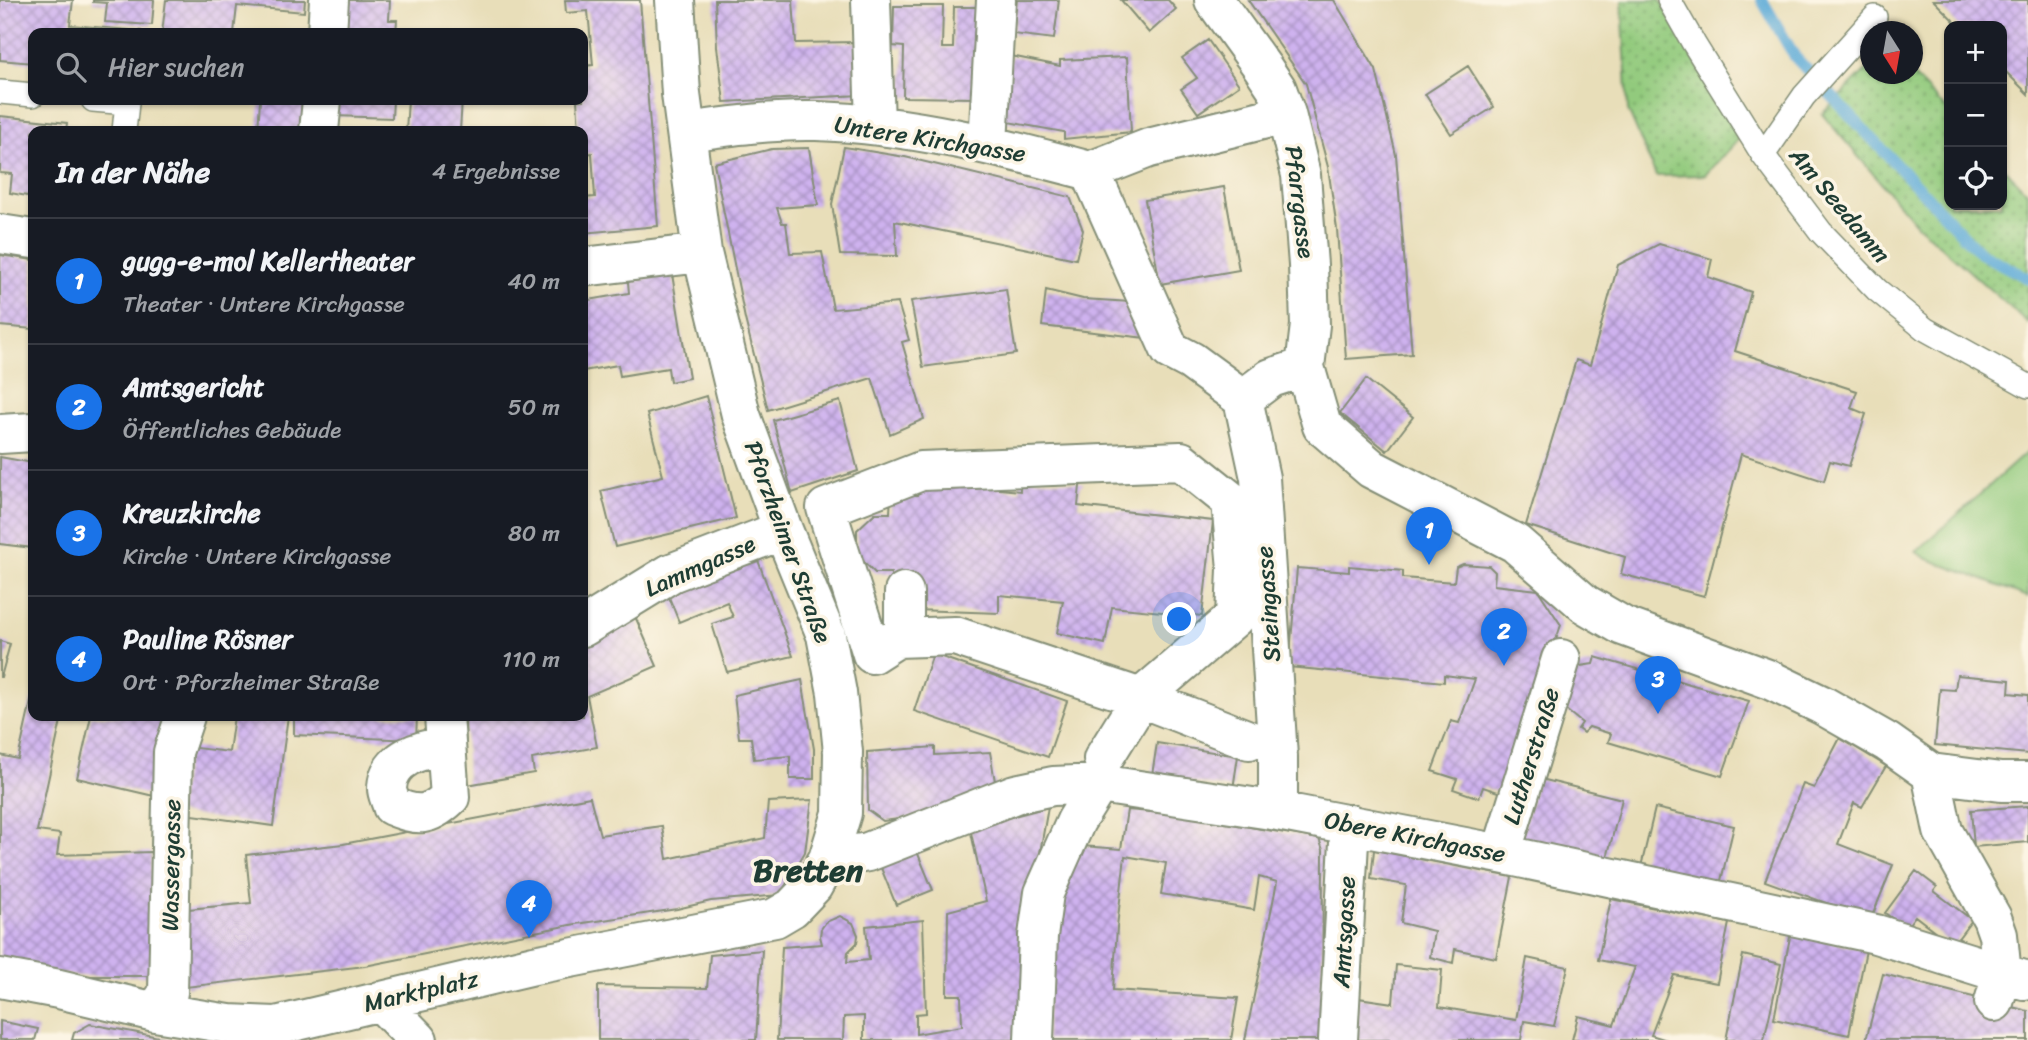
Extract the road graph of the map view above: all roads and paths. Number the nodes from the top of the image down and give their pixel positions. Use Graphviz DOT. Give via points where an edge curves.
graph roads {
  1 [pos="329,0"];
  2 [pos="675,0"];
  3 [pos="871,0"];
  4 [pos="996,0"];
  5 [pos="1214,0"];
  6 [pos="1669,0"];
  7 [pos="1875,17"];
  8 [pos="327,28"];
  9 [pos="0,92"];
  10 [pos="28,95"];
  11 [pos="127,105"];
  12 [pos="322,105"];
  13 [pos="1286,114"];
  14 [pos="875,125"];
  15 [pos="125,126"];
  16 [pos="320,126"];
  17 [pos="687,132"];
  18 [pos="988,144"];
  19 [pos="1763,155"];
  20 [pos="1090,171"];
  21 [pos="0,234"];
  22 [pos="28,238"];
  23 [pos="702,253"];
  24 [pos="588,266"];
  25 [pos="1306,367"];
  26 [pos="2028,386"];
  27 [pos="1243,399"];
  28 [pos="28,432"];
  29 [pos="0,434"];
  30 [pos="783,530"];
  31 [pos="904,592"];
  32 [pos="588,624"];
  33 [pos="904,636"];
  34 [pos="1561,659"];
  35 [pos="1141,698"];
  36 [pos="184,721"];
  37 [pos="1249,740"];
  38 [pos="1101,771"];
  39 [pos="1931,773"];
  40 [pos="2028,782"];
  41 [pos="1278,811"];
  42 [pos="1350,824"];
  43 [pos="1501,854"];
  44 [pos="828,859"];
  45 [pos="506,971"];
  46 [pos="0,978"];
  47 [pos="2008,986"];
  48 [pos="380,1001"];
  49 [pos="155,1013"];
  50 [pos="418,1040"];
  51 [pos="1034,1040"];
  52 [pos="1338,1040"];
  1 -- 8 [label="street"];
  2 -- 17 [label="street, Pforzheimer Straße"];
  3 -- 14 [label="street"];
  4 -- 18 [label="street"];
  5 -- 13 [label="street" via="1263,68"];
  6 -- 19 [label="lane, Am Seedamm"];
  7 -- 19 [label="lane" via="1804,96"];
  9 -- 10 [label="lane"];
  11 -- 15 [label="lane"];
  12 -- 16 [label="street"];
  13 -- 20 [label="street, Pfarrgasse" via="1149,148"];
  13 -- 25 [label="street, Pfarrgasse" via="1301,175 1310,325"];
  14 -- 17 [label="street, Untere Kirchgasse" via="814,121"];
  14 -- 18 [label="street, Untere Kirchgasse"];
  17 -- 23 [label="street, Pforzheimer Straße"];
  18 -- 20 [label="street, Untere Kirchgasse"];
  19 -- 26 [label="lane, Am Seedamm" via="1821,232 1877,289 1925,329"];
  20 -- 27 [label="street" via="1170,350"];
  21 -- 22 [label="street"];
  23 -- 24 [label="street"];
  23 -- 30 [label="street, Pforzheimer Straße" via="741,415"];
  25 -- 27 [label="street" via="1271,378"];
  25 -- 39 [label="street" via="1322,426 1372,469 1516,543 1585,604 1623,626 1768,679 1887,742"];
  27 -- 41 [label="street, Steingasse" via="1260,478"];
  28 -- 29 [label="street"];
  30 -- 32 [label="street, Lammgasse" via="671,573"];
  30 -- 44 [label="street, Pforzheimer Straße" via="826,635 837,693 842,813"];
  31 -- 33 [label="street"];
  33 -- 35 [label="street" via="955,636"];
  33 -- 35 [label="street" via="873,654 826,508 921,471 1181,461 1231,501 1237,569 1235,617"];
  34 -- 43 [label="street, Lutherstraße"];
  35 -- 37 [label="street"];
  35 -- 38 [label="street"];
  36 -- 49 [label="street, Wassergasse" via="173,752 168,993"];
  38 -- 41 [label="street, Obere Kirchgasse"];
  38 -- 44 [label="street, Obere Kirchgasse" via="1015,794 868,852"];
  38 -- 51 [label="street" via="1044,893"];
  39 -- 40 [label="street"];
  39 -- 47 [label="street" via="1943,831 1992,918"];
  41 -- 42 [label="street, Obere Kirchgasse"];
  42 -- 43 [label="street, Obere Kirchgasse"];
  42 -- 52 [label="street, Amtsgasse"];
  43 -- 47 [label="street, Obere Kirchgasse" via="1876,934"];
  44 -- 45 [label="street, Pforzheimer Straße" via="813,886 775,918"];
  45 -- 48 [label="street, Marktplatz"];
  46 -- 49 [label="street, Marktplatz"];
  48 -- 49 [label="street, Marktplatz" via="276,1026"];
  48 -- 50 [label="street"];
}
